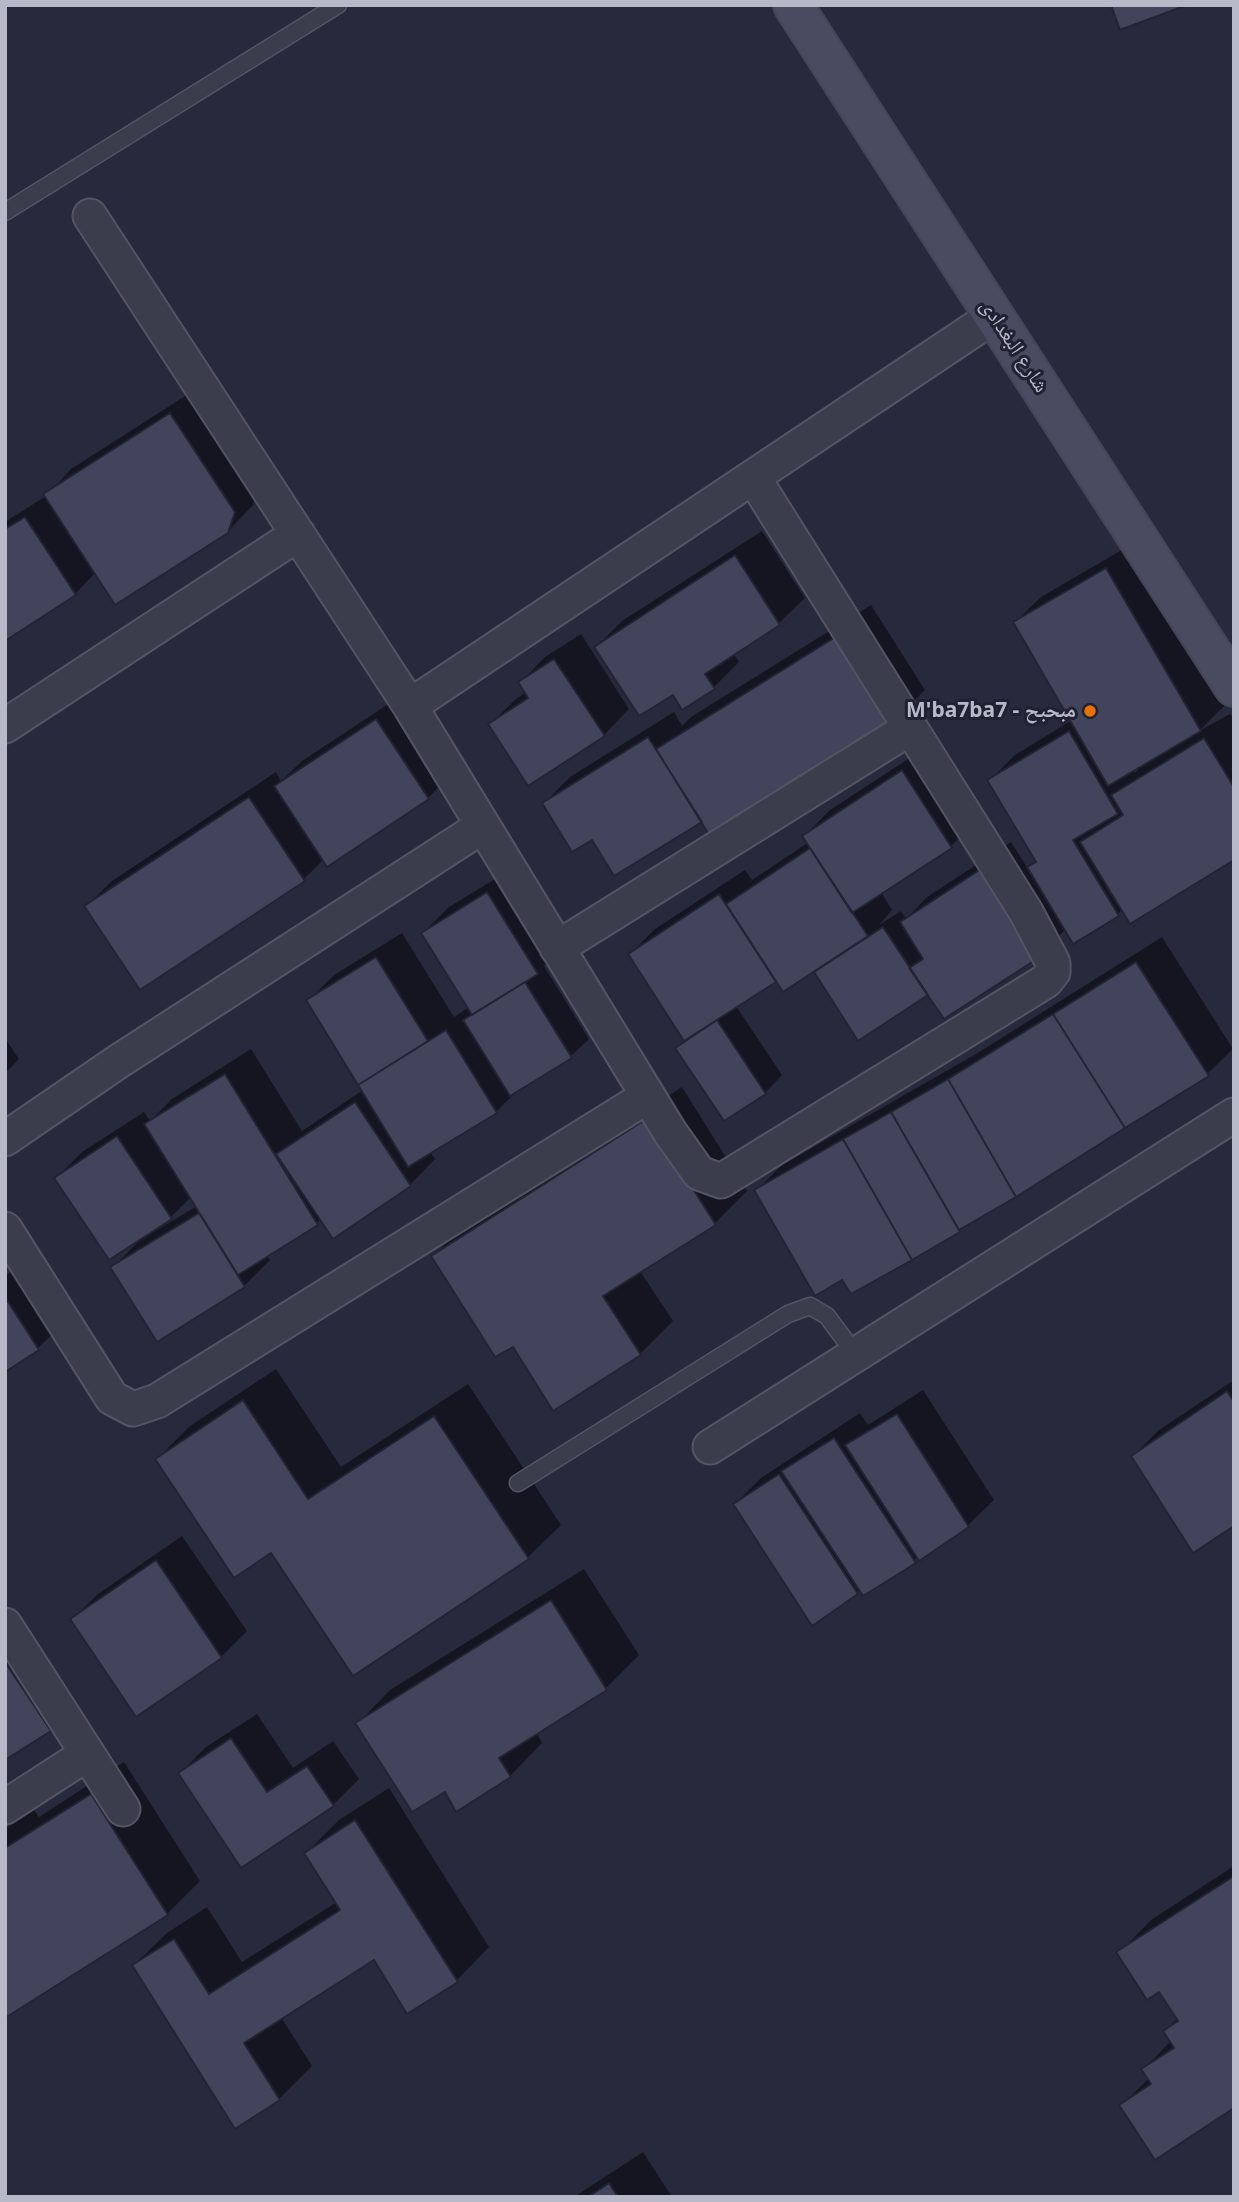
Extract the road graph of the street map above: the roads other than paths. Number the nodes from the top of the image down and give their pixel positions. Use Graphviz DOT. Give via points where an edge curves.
graph roads {
  1 [pos="338,5"];
  2 [pos="793,5"];
  3 [pos="5,212"];
  4 [pos="90,216"];
  5 [pos="994,316"];
  6 [pos="753,477"];
  7 [pos="298,534"];
  8 [pos="1234,687"];
  9 [pos="410,706"];
  10 [pos="5,726"];
  11 [pos="910,727"];
  12 [pos="483,826"];
  13 [pos="557,948"];
  14 [pos="648,1096"];
  15 [pos="1234,1115"];
  16 [pos="5,1139"];
  17 [pos="5,1229"];
  18 [pos="856,1354"];
  19 [pos="710,1447"];
  20 [pos="518,1483"];
  21 [pos="5,1625"];
  22 [pos="87,1754"];
  23 [pos="5,1807"];
  24 [pos="123,1809"];
  1 -- 3 [label="lane"];
  2 -- 5 [label="street, شارع البغدادى"];
  4 -- 7 [label="street"];
  5 -- 6 [label="street"];
  5 -- 8 [label="street, شارع البغدادى"];
  6 -- 9 [label="street"];
  6 -- 11 [label="street"];
  7 -- 9 [label="street"];
  7 -- 10 [label="street"];
  9 -- 12 [label="street"];
  11 -- 13 [label="street"];
  11 -- 14 [label="street" via="1026,912 1053,963 1053,972 1046,981 721,1181 699,1173"];
  12 -- 13 [label="street"];
  12 -- 16 [label="street"];
  13 -- 14 [label="street"];
  14 -- 17 [label="street" via="157,1401 133,1409 112,1398"];
  15 -- 18 [label="street"];
  18 -- 19 [label="street"];
  18 -- 20 [label="lane" via="827,1316 810,1306 788,1314"];
  21 -- 22 [label="street"];
  22 -- 23 [label="street"];
  22 -- 24 [label="street"];
}
